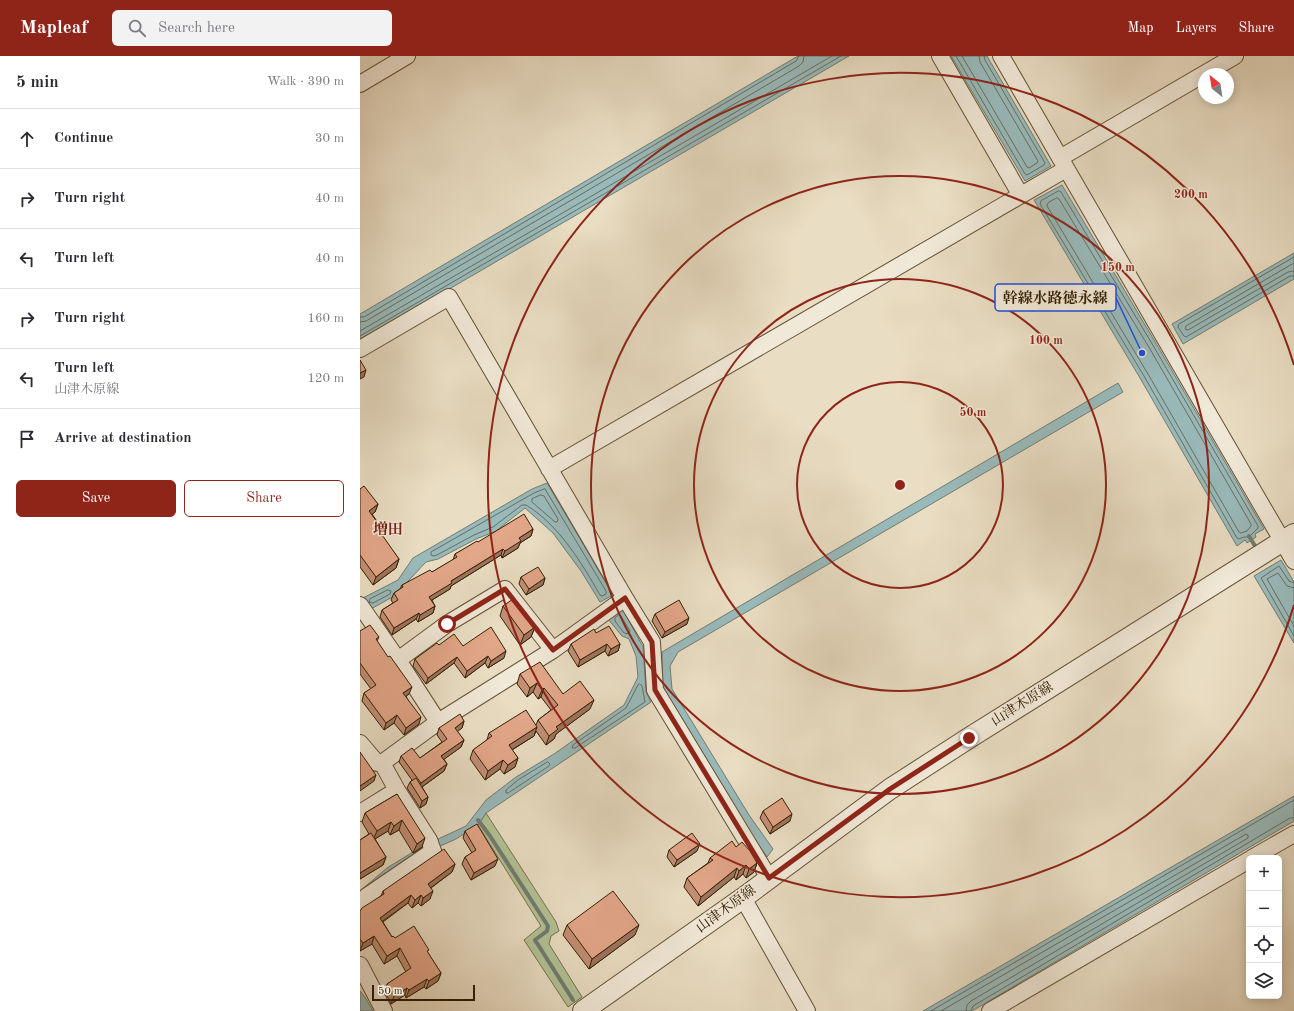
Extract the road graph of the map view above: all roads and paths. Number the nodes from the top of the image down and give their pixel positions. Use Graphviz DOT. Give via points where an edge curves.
graph roads {
  1 [pos="407,56"];
  2 [pos="940,56"];
  3 [pos="1001,56"];
  4 [pos="1235,56"];
  5 [pos="1214,68"];
  6 [pos="1198,78"];
  7 [pos="360,84"];
  8 [pos="1063,163"];
  9 [pos="1020,194"];
  10 [pos="360,349"];
  11 [pos="549,469"];
  12 [pos="1282,542"];
  13 [pos="1294,561"];
  14 [pos="625,598"];
  15 [pos="364,610"];
  16 [pos="553,650"];
  17 [pos="398,660"];
  18 [pos="438,722"];
  19 [pos="360,743"];
  20 [pos="382,762"];
  21 [pos="397,790"];
  22 [pos="360,813"];
  23 [pos="1294,834"];
  24 [pos="1257,855"];
  25 [pos="1246,862"];
  26 [pos="769,878"];
  27 [pos="362,896"];
  28 [pos="743,898"];
  29 [pos="360,966"];
  30 [pos="384,1011"];
  31 [pos="583,1011"];
  32 [pos="808,1011"];
  33 [pos="990,1011"];
  1 -- 7 [label="street"];
  2 -- 9 [label="street"];
  3 -- 8 [label="street"];
  4 -- 5 [label="street"];
  6 -- 8 [label="street"];
  8 -- 9 [label="street" via="1051,177"];
  8 -- 12 [label="street"];
  9 -- 11 [label="street"];
  10 -- 11 [label="street" via="449,297"];
  11 -- 14 [label="street"];
  12 -- 13 [label="street"];
  12 -- 26 [label="street, 山津木原線" via="890,789"];
  14 -- 16 [label="street"];
  14 -- 26 [label="street" via="652,642 655,690"];
  15 -- 17 [label="street"];
  16 -- 17 [label="street" via="505,589 447,624"];
  16 -- 18 [label="street"];
  17 -- 18 [label="street"];
  18 -- 20 [label="street"];
  19 -- 20 [label="street" via="377,763"];
  20 -- 21 [label="street"];
  21 -- 22 [label="street"];
  21 -- 27 [label="street" via="431,846"];
  23 -- 24 [label="street"];
  25 -- 33 [label="street"];
  26 -- 28 [label="street, 山津木原線"];
  28 -- 31 [label="street, 山津木原線"];
  28 -- 32 [label="street"];
  29 -- 30 [label="street"];
}
